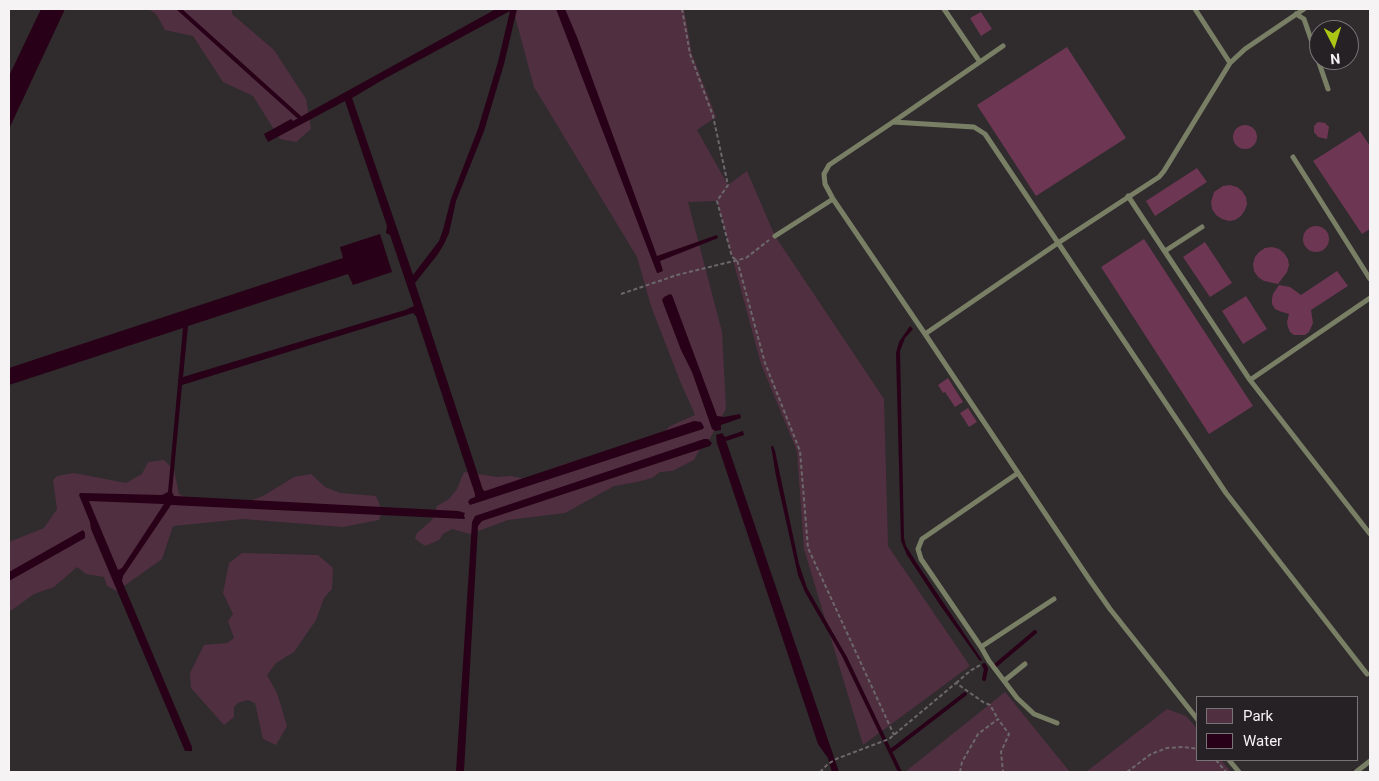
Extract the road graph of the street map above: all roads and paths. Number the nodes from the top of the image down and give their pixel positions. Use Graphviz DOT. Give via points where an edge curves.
graph roads {
  1 [pos="682,9"];
  2 [pos="944,9"];
  3 [pos="1195,9"];
  4 [pos="1304,9"];
  5 [pos="1296,14"];
  6 [pos="1003,46"];
  7 [pos="980,62"];
  8 [pos="1230,63"];
  9 [pos="1328,89"];
  10 [pos="893,122"];
  11 [pos="1293,156"];
  12 [pos="1128,196"];
  13 [pos="833,199"];
  14 [pos="1202,227"];
  15 [pos="775,236"];
  16 [pos="1058,243"];
  17 [pos="1165,251"];
  18 [pos="737,260"];
  19 [pos="1370,279"];
  20 [pos="621,294"];
  21 [pos="1370,298"];
  22 [pos="925,334"];
  23 [pos="1250,380"];
  24 [pos="1018,473"];
  25 [pos="1370,534"];
  26 [pos="1054,600"];
  27 [pos="981,646"];
  28 [pos="1025,664"];
  29 [pos="973,669"];
  30 [pos="1369,675"];
  31 [pos="1004,681"];
  32 [pos="956,683"];
  33 [pos="1196,717"];
  34 [pos="998,719"];
  35 [pos="1057,723"];
  36 [pos="894,735"];
  37 [pos="1196,749"];
  38 [pos="1370,760"];
  39 [pos="1217,761"];
  40 [pos="1230,761"];
  41 [pos="820,772"];
  42 [pos="960,772"];
  43 [pos="1003,772"];
  44 [pos="1127,772"];
  45 [pos="1226,772"];
  46 [pos="1238,772"];
  47 [pos="1356,772"];
  1 -- 18 [label="path" via="690,54 714,116 728,185 717,201 732,257"];
  2 -- 7 [label="lane"];
  3 -- 8 [label="lane"];
  4 -- 5 [label="lane"];
  5 -- 8 [label="lane"];
  5 -- 9 [label="lane" via="1304,19"];
  6 -- 7 [label="lane"];
  7 -- 10 [label="lane"];
  8 -- 12 [label="lane" via="1164,171"];
  10 -- 13 [label="lane" via="829,165 824,174 825,184"];
  10 -- 16 [label="lane" via="974,127 985,134"];
  11 -- 19 [label="lane"];
  12 -- 16 [label="lane"];
  12 -- 17 [label="lane"];
  13 -- 15 [label="lane"];
  13 -- 22 [label="lane"];
  14 -- 17 [label="lane"];
  15 -- 18 [label="path" via="746,258"];
  16 -- 22 [label="lane"];
  16 -- 30 [label="lane" via="1226,494"];
  17 -- 23 [label="lane"];
  18 -- 20 [label="path"];
  18 -- 36 [label="path" via="765,363 800,451 808,548"];
  21 -- 23 [label="lane"];
  22 -- 24 [label="lane"];
  23 -- 25 [label="lane"];
  24 -- 27 [label="lane" via="922,539 918,549 921,559"];
  24 -- 33 [label="lane" via="1110,609"];
  26 -- 27 [label="lane"];
  27 -- 31 [label="lane"];
  28 -- 31 [label="lane"];
  29 -- 32 [label="path"];
  31 -- 35 [label="lane" via="1034,714"];
  32 -- 34 [label="path" via="990,705"];
  32 -- 36 [label="path"];
  34 -- 42 [label="path" via="978,734"];
  34 -- 43 [label="path" via="1009,734 1002,752"];
  36 -- 41 [label="path" via="836,759"];
  37 -- 44 [label="path" via="1167,748 1152,754"];
  38 -- 47 [label="lane"];
  39 -- 45 [label="path"];
  40 -- 46 [label="lane"];
}
